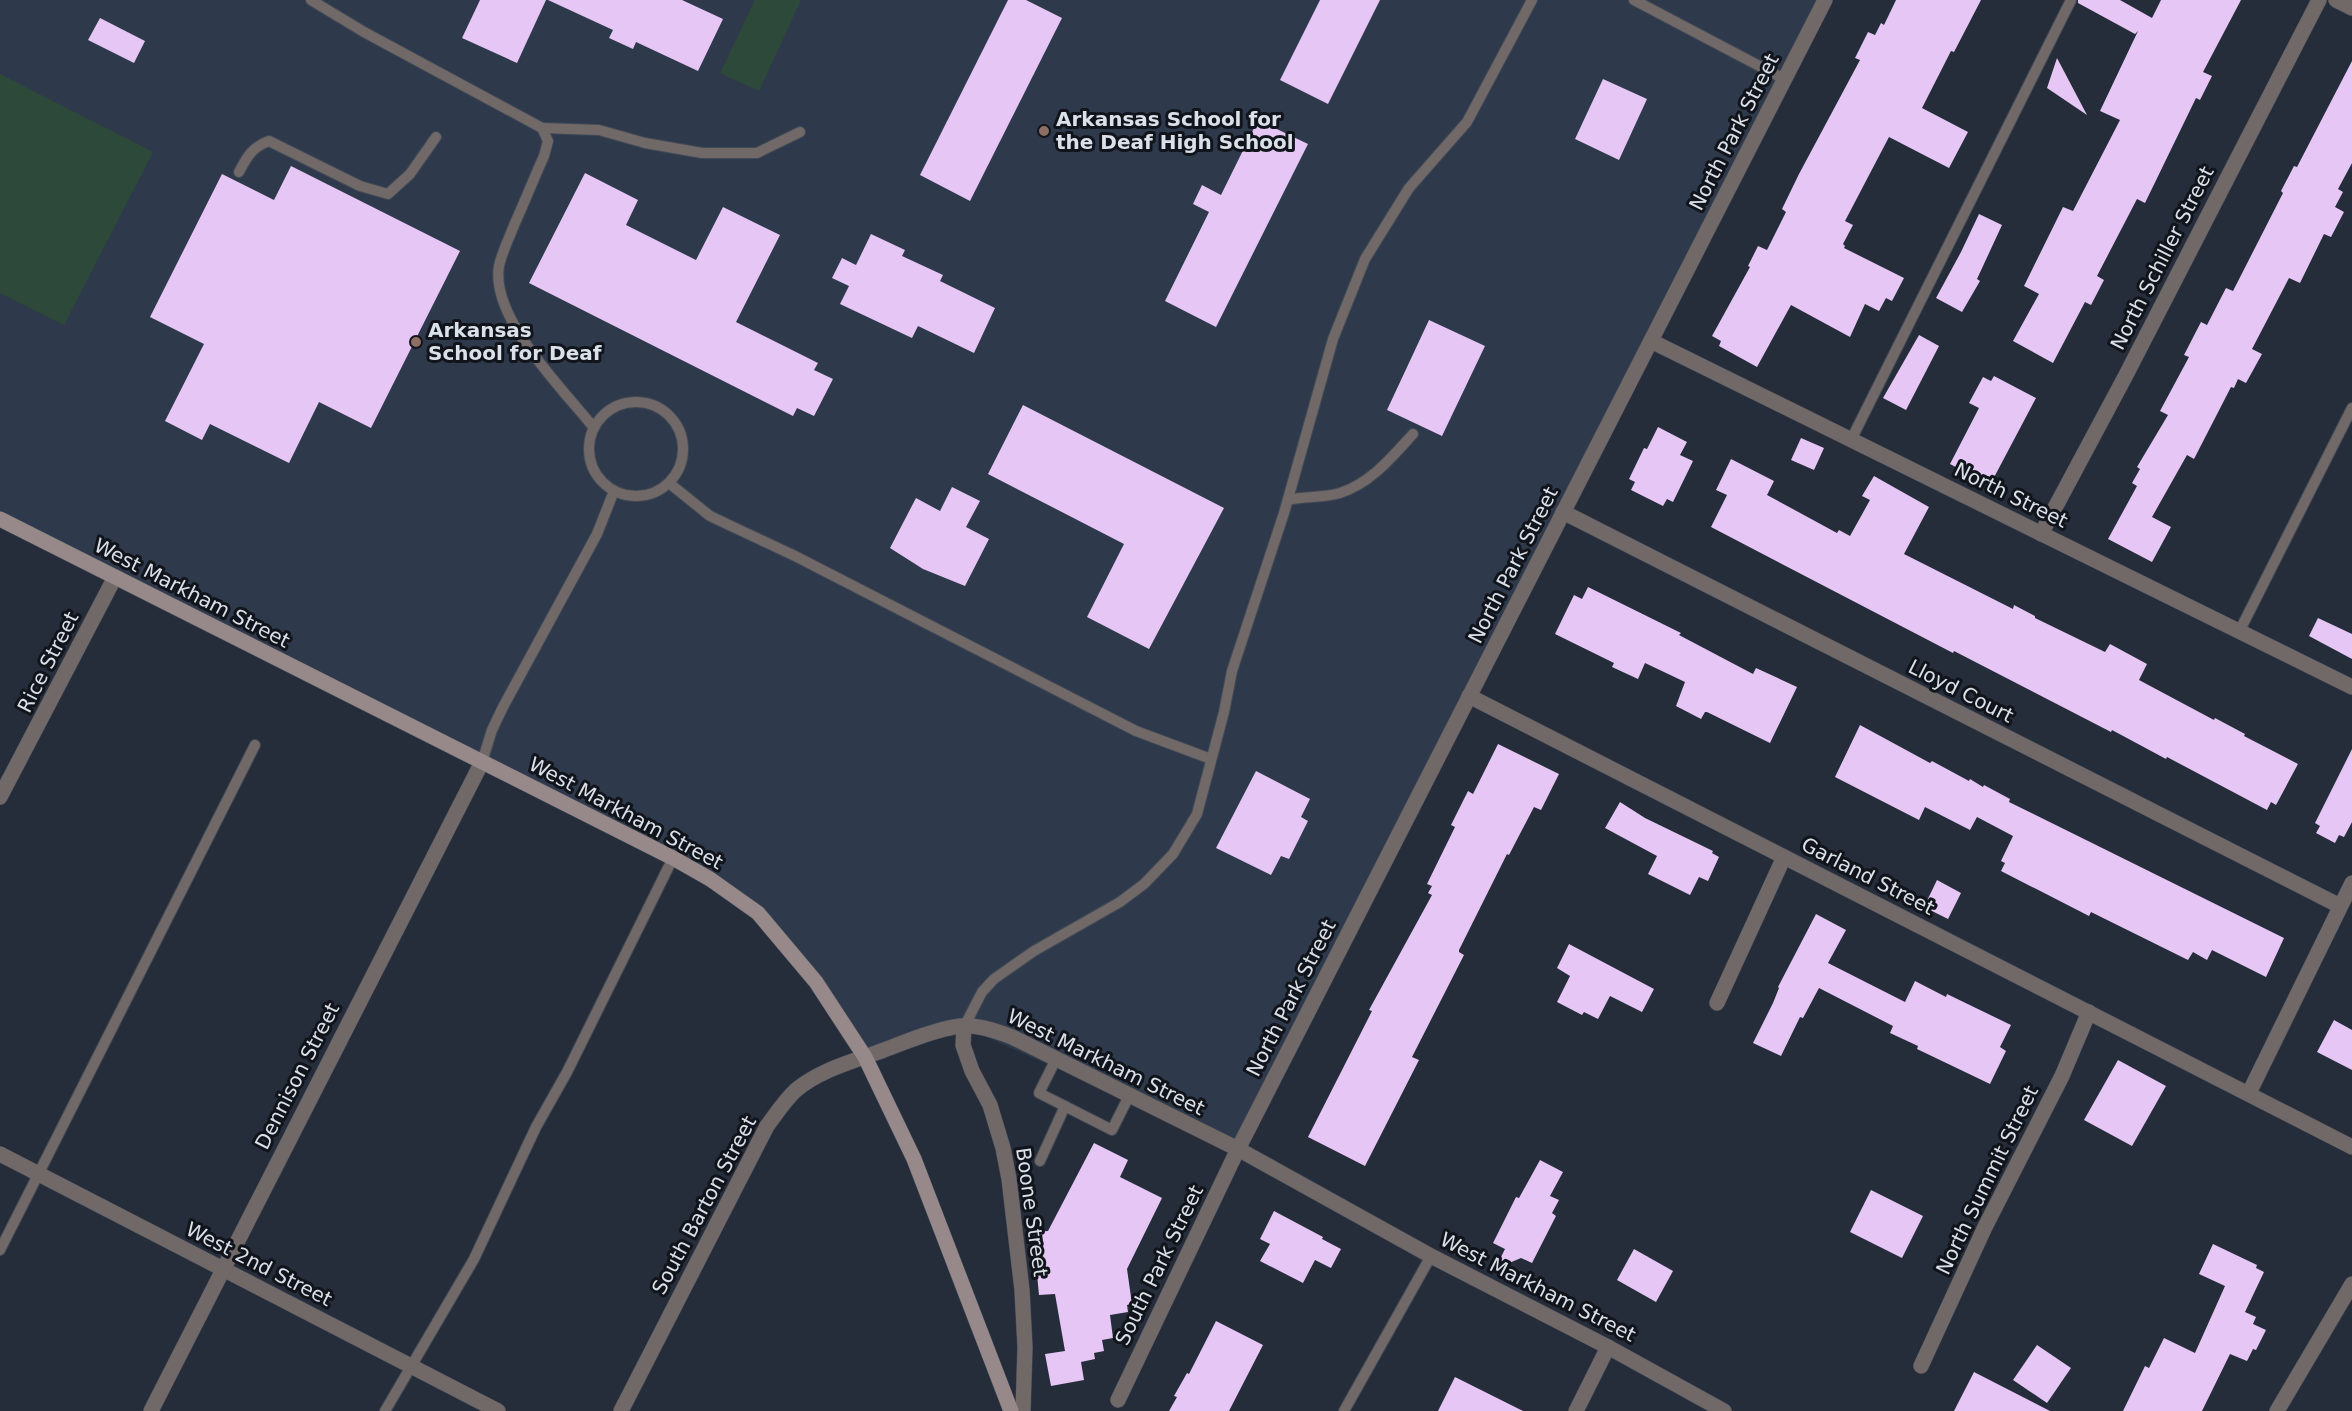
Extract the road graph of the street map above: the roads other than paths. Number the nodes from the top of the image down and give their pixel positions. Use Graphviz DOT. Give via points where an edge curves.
graph roads {
  1 [pos="311,0"];
  2 [pos="1532,0"];
  3 [pos="1634,0"];
  4 [pos="1825,0"];
  5 [pos="2071,0"];
  6 [pos="2319,0"];
  7 [pos="2336,0"];
  8 [pos="2352,8"];
  9 [pos="1784,80"];
  10 [pos="542,128"];
  11 [pos="800,132"];
  12 [pos="436,137"];
  13 [pos="239,172"];
  14 [pos="1651,341"];
  15 [pos="2352,408"];
  16 [pos="594,428"];
  17 [pos="1413,434"];
  18 [pos="1851,440"];
  19 [pos="669,483"];
  20 [pos="614,491"];
  21 [pos="1288,500"];
  22 [pos="1563,512"];
  23 [pos="0,519"];
  24 [pos="2041,534"];
  25 [pos="115,577"];
  26 [pos="2239,632"];
  27 [pos="2352,687"];
  28 [pos="1469,696"];
  29 [pos="255,745"];
  30 [pos="1211,759"];
  31 [pos="482,762"];
  32 [pos="0,797"];
  33 [pos="1784,856"];
  34 [pos="673,858"];
  35 [pos="2352,883"];
  36 [pos="2340,906"];
  37 [pos="1717,1004"];
  38 [pos="2089,1012"];
  39 [pos="964,1027"];
  40 [pos="865,1057"];
  41 [pos="1056,1059"];
  42 [pos="2249,1093"];
  43 [pos="1129,1096"];
  44 [pos="1065,1106"];
  45 [pos="2352,1146"];
  46 [pos="1238,1149"];
  47 [pos="0,1154"];
  48 [pos="1040,1161"];
  49 [pos="39,1174"];
  50 [pos="0,1250"];
  51 [pos="1431,1256"];
  52 [pos="222,1268"];
  53 [pos="2352,1284"];
  54 [pos="1608,1347"];
  55 [pos="411,1366"];
  56 [pos="1921,1366"];
  57 [pos="1118,1400"];
  58 [pos="150,1411"];
  59 [pos="385,1411"];
  60 [pos="498,1411"];
  61 [pos="621,1411"];
  62 [pos="1011,1411"];
  63 [pos="1023,1411"];
  64 [pos="1344,1411"];
  65 [pos="1576,1411"];
  66 [pos="1724,1411"];
  67 [pos="2277,1411"];
  1 -- 10 [label="lane"];
  2 -- 21 [label="lane" via="1467,122 1409,188 1365,259 1333,339"];
  3 -- 9 [label="lane"];
  4 -- 9 [label="street, North Park Street"];
  5 -- 18 [label="lane"];
  6 -- 24 [label="street, North Schiller Street"];
  7 -- 8 [label="street"];
  9 -- 14 [label="street, North Park Street"];
  10 -- 11 [label="lane" via="599,130 702,153 757,153"];
  10 -- 16 [label="lane" via="548,141 544,156 508,240 499,266 499,280 504,307 517,333"];
  12 -- 13 [label="lane" via="410,174 388,194 360,186 269,141 248,154"];
  14 -- 18 [label="street, North Street"];
  14 -- 22 [label="street, North Park Street"];
  15 -- 26 [label="lane"];
  16 -- 19 [label="lane" via="615,407 629,403 643,403 668,415 679,432 683,452"];
  16 -- 20 [label="lane" via="590,458 598,477"];
  17 -- 21 [label="lane" via="1371,478 1339,493"];
  18 -- 24 [label="street, North Street"];
  19 -- 20 [label="lane" via="643,495"];
  19 -- 30 [label="lane" via="710,516 1136,730"];
  20 -- 31 [label="lane" via="597,534 496,722"];
  21 -- 30 [label="lane" via="1232,671"];
  22 -- 28 [label="street, North Park Street"];
  22 -- 36 [label="street, Lloyd Court"];
  23 -- 25 [label="main road, West Markham Street"];
  24 -- 26 [label="street, North Street"];
  25 -- 31 [label="main road, West Markham Street"];
  25 -- 32 [label="street, Rice Street"];
  26 -- 27 [label="street, North Street"];
  28 -- 33 [label="street, Garland Street"];
  28 -- 46 [label="street, North Park Street"];
  29 -- 49 [label="lane"];
  30 -- 39 [label="lane" via="1197,814 1173,854 1120,902 1034,951 994,979"];
  31 -- 34 [label="main road, West Markham Street"];
  31 -- 52 [label="street, Dennison Street"];
  33 -- 37 [label="street"];
  33 -- 38 [label="street, Garland Street"];
  34 -- 40 [label="main road, West Markham Street" via="758,913 816,981"];
  34 -- 55 [label="lane" via="536,1127 474,1259"];
  35 -- 36 [label="street"];
  36 -- 42 [label="street"];
  38 -- 42 [label="street, Garland Street"];
  38 -- 56 [label="street, North Summit Street" via="2062,1076 1985,1227"];
  39 -- 40 [label="street, West Markham Street"];
  39 -- 41 [label="street, West Markham Street" via="996,1031"];
  39 -- 63 [label="street, Boone Street" via="963,1045 990,1106 1009,1179 1022,1290"];
  40 -- 61 [label="street, South Barton Street" via="818,1076 797,1090 767,1126"];
  40 -- 62 [label="main road" via="914,1159"];
  41 -- 43 [label="street, West Markham Street"];
  41 -- 44 [label="lane" via="1039,1094"];
  42 -- 45 [label="street, Garland Street"];
  43 -- 44 [label="lane" via="1112,1130"];
  43 -- 46 [label="street, West Markham Street"];
  44 -- 48 [label="lane"];
  46 -- 51 [label="street, West Markham Street"];
  46 -- 57 [label="street, South Park Street"];
  47 -- 49 [label="street, West 2nd Street"];
  49 -- 50 [label="lane"];
  49 -- 52 [label="street, West 2nd Street"];
  51 -- 54 [label="street, West Markham Street"];
  51 -- 64 [label="lane"];
  52 -- 55 [label="street, West 2nd Street"];
  52 -- 58 [label="street, Dennison Street"];
  53 -- 67 [label="street"];
  54 -- 65 [label="street"];
  54 -- 66 [label="street, West Markham Street"];
  55 -- 59 [label="lane"];
  55 -- 60 [label="street, West 2nd Street"];
}
